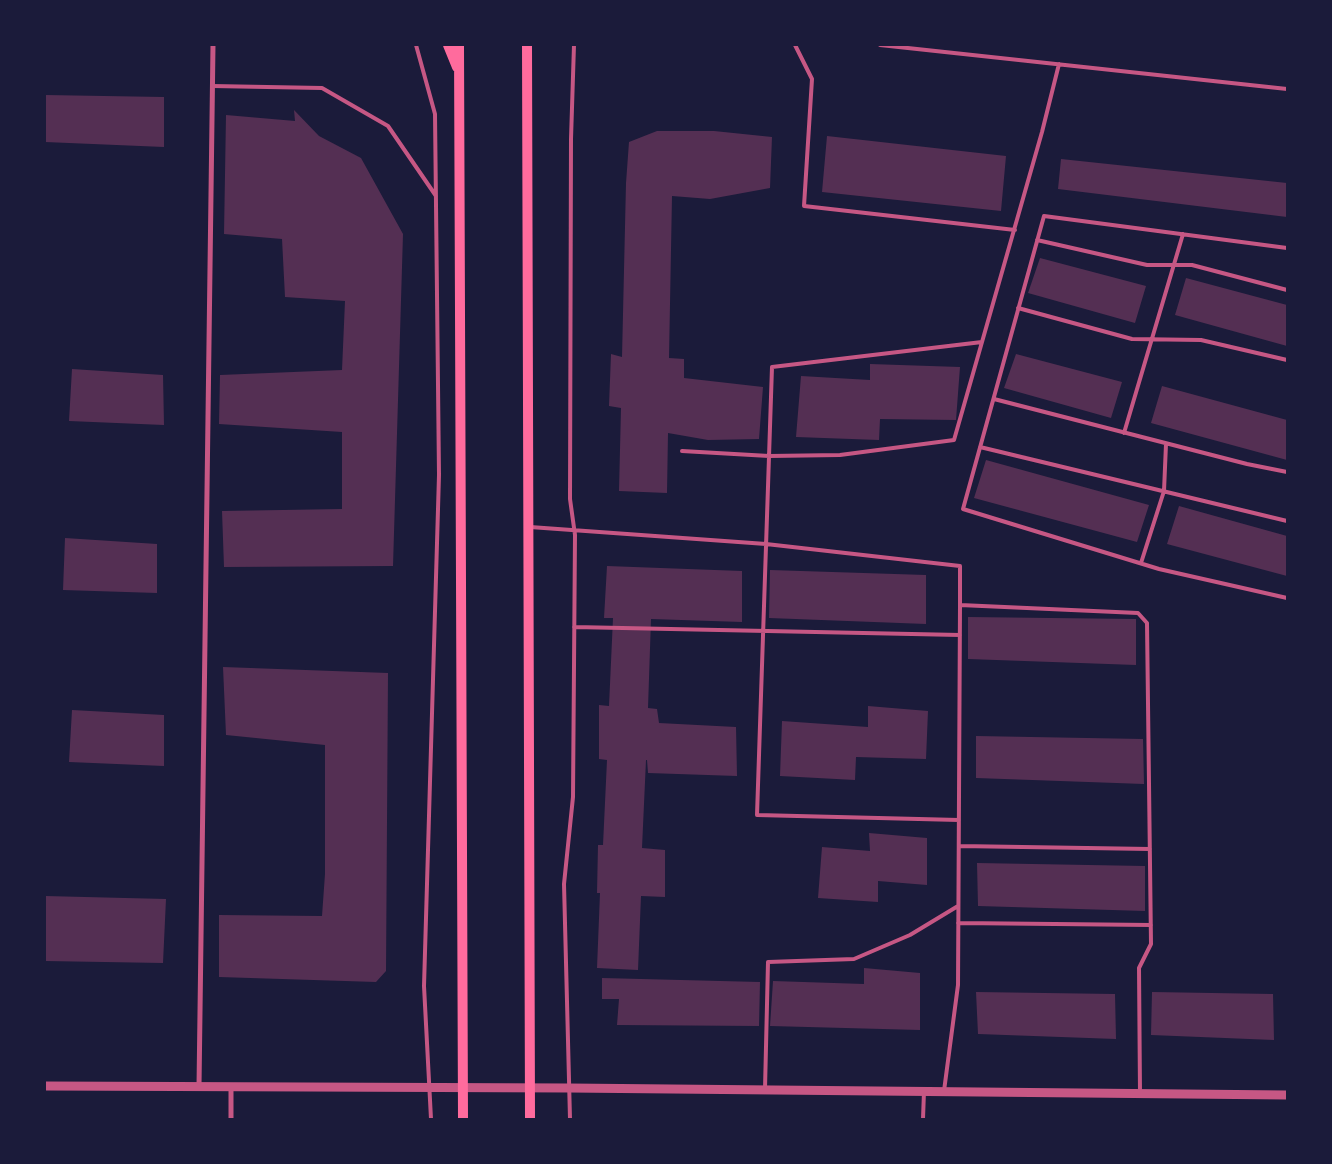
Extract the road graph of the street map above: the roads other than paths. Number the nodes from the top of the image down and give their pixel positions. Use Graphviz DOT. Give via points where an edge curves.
graph roads {
  1 [pos="213,45"];
  2 [pos="416,45"];
  3 [pos="448,45"];
  4 [pos="459,45"];
  5 [pos="526,45"];
  6 [pos="574,45"];
  7 [pos="796,45"];
  8 [pos="880,45"];
  9 [pos="1059,64"];
  10 [pos="459,71"];
  11 [pos="212,86"];
  12 [pos="1287,89"];
  13 [pos="436,196"];
  14 [pos="1015,230"];
  15 [pos="1183,234"];
  16 [pos="1037,240"];
  17 [pos="1287,248"];
  18 [pos="1174,265"];
  19 [pos="1287,290"];
  20 [pos="1018,308"];
  21 [pos="1152,339"];
  22 [pos="982,342"];
  23 [pos="1287,360"];
  24 [pos="994,399"];
  25 [pos="1124,432"];
  26 [pos="1166,444"];
  27 [pos="980,447"];
  28 [pos="682,451"];
  29 [pos="769,456"];
  30 [pos="1287,472"];
  31 [pos="1164,491"];
  32 [pos="1287,521"];
  33 [pos="528,527"];
  34 [pos="574,530"];
  35 [pos="766,544"];
  36 [pos="1141,563"];
  37 [pos="1287,598"];
  38 [pos="960,605"];
  39 [pos="574,627"];
  40 [pos="763,630"];
  41 [pos="960,635"];
  42 [pos="959,820"];
  43 [pos="959,846"];
  44 [pos="1150,850"];
  45 [pos="958,906"];
  46 [pos="958,923"];
  47 [pos="1151,925"];
  48 [pos="45,1086"];
  49 [pos="199,1086"];
  50 [pos="231,1086"];
  51 [pos="429,1087"];
  52 [pos="463,1087"];
  53 [pos="530,1087"];
  54 [pos="569,1088"];
  55 [pos="764,1090"];
  56 [pos="924,1091"];
  57 [pos="944,1091"];
  58 [pos="1140,1093"];
  59 [pos="1287,1095"];
  60 [pos="230,1119"];
  61 [pos="431,1119"];
  62 [pos="463,1119"];
  63 [pos="530,1119"];
  64 [pos="570,1119"];
  65 [pos="924,1119"];
  1 -- 11 [label="street"];
  2 -- 13 [label="lane" via="435,114"];
  3 -- 10 [label="main road"];
  4 -- 10 [label="main road"];
  5 -- 33 [label="main road"];
  6 -- 34 [label="lane" via="570,489"];
  7 -- 14 [label="lane" via="812,78 804,206"];
  8 -- 9 [label="lane"];
  9 -- 12 [label="lane"];
  9 -- 14 [label="lane"];
  10 -- 52 [label="main road"];
  11 -- 13 [label="lane" via="322,88 388,126"];
  11 -- 49 [label="street"];
  13 -- 51 [label="lane" via="439,474 424,986"];
  14 -- 22 [label="lane"];
  15 -- 16 [label="lane" via="1044,216"];
  15 -- 17 [label="lane"];
  15 -- 18 [label="lane"];
  16 -- 18 [label="lane" via="1147,265"];
  16 -- 20 [label="lane"];
  18 -- 19 [label="lane" via="1192,265"];
  18 -- 21 [label="lane"];
  20 -- 21 [label="lane" via="1132,339"];
  20 -- 24 [label="lane"];
  21 -- 23 [label="lane" via="1201,340"];
  21 -- 25 [label="lane"];
  22 -- 29 [label="lane" via="954,440 840,456"];
  22 -- 29 [label="lane" via="772,367"];
  24 -- 25 [label="lane"];
  24 -- 27 [label="lane"];
  25 -- 26 [label="lane"];
  26 -- 30 [label="lane"];
  26 -- 31 [label="lane"];
  27 -- 31 [label="lane"];
  27 -- 36 [label="lane" via="963,509"];
  28 -- 29 [label="lane"];
  29 -- 35 [label="lane"];
  31 -- 32 [label="lane"];
  31 -- 36 [label="lane"];
  33 -- 34 [label="lane"];
  33 -- 53 [label="main road"];
  34 -- 35 [label="lane"];
  34 -- 39 [label="lane"];
  35 -- 38 [label="lane" via="960,566"];
  35 -- 40 [label="lane"];
  36 -- 37 [label="lane"];
  38 -- 41 [label="lane"];
  38 -- 44 [label="lane" via="1138,613 1147,624"];
  39 -- 40 [label="lane"];
  39 -- 54 [label="lane" via="572,797 564,884"];
  40 -- 41 [label="lane"];
  40 -- 42 [label="lane" via="757,815"];
  41 -- 42 [label="lane"];
  42 -- 43 [label="lane"];
  43 -- 44 [label="lane"];
  43 -- 45 [label="lane"];
  44 -- 47 [label="lane"];
  45 -- 46 [label="lane"];
  45 -- 55 [label="lane" via="910,935 854,959 768,962"];
  46 -- 47 [label="lane"];
  46 -- 57 [label="lane" via="958,985"];
  47 -- 58 [label="lane" via="1151,944 1139,968"];
  48 -- 49 [label="street"];
  49 -- 50 [label="street"];
  50 -- 51 [label="street"];
  50 -- 60 [label="street"];
  51 -- 52 [label="street"];
  51 -- 61 [label="lane"];
  52 -- 53 [label="street"];
  52 -- 62 [label="main road"];
  53 -- 54 [label="street"];
  53 -- 63 [label="main road"];
  54 -- 55 [label="street"];
  54 -- 64 [label="lane"];
  55 -- 56 [label="street"];
  56 -- 57 [label="street"];
  56 -- 65 [label="lane"];
  57 -- 58 [label="street"];
  58 -- 59 [label="street"];
}
